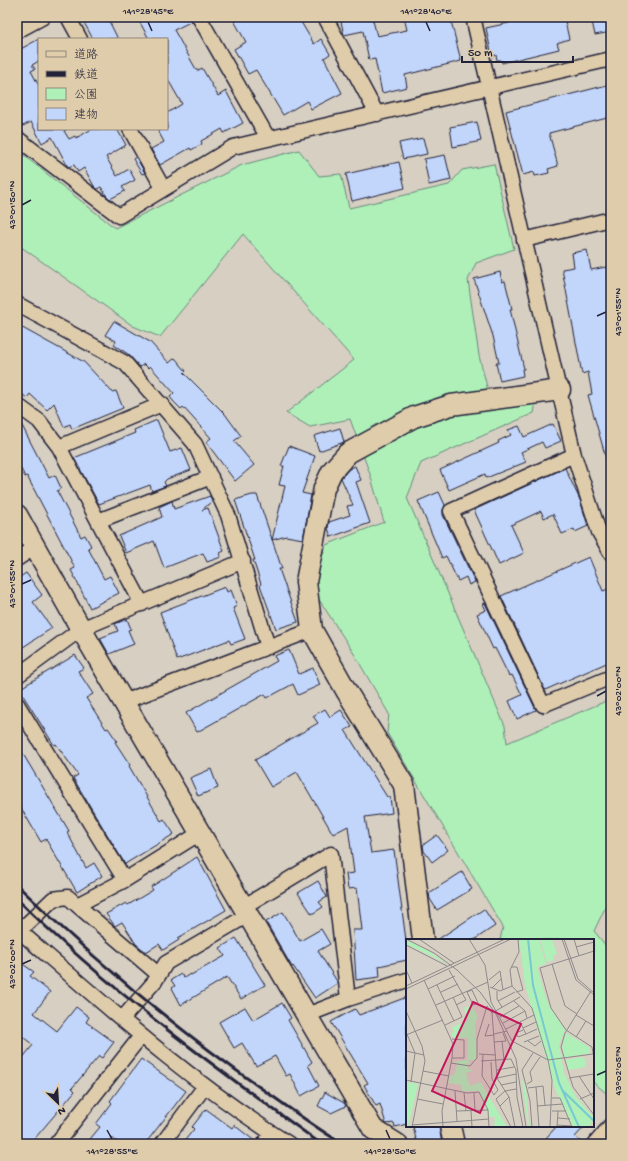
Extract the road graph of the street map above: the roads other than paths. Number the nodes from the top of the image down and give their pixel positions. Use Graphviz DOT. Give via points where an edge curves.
graph roads {
  1 [pos="43,17"];
  2 [pos="68,17"];
  3 [pos="199,17"];
  4 [pos="325,17"];
  5 [pos="473,17"];
  6 [pos="17,31"];
  7 [pos="79,38"];
  8 [pos="611,59"];
  9 [pos="490,86"];
  10 [pos="377,114"];
  11 [pos="131,130"];
  12 [pos="17,138"];
  13 [pos="268,138"];
  14 [pos="163,188"];
  15 [pos="611,219"];
  16 [pos="524,240"];
  17 [pos="17,304"];
  18 [pos="560,390"];
  19 [pos="162,404"];
  20 [pos="17,405"];
  21 [pos="59,447"];
  22 [pos="574,455"];
  23 [pos="211,477"];
  24 [pos="17,515"];
  25 [pos="98,521"];
  26 [pos="34,546"];
  27 [pos="611,553"];
  28 [pos="17,559"];
  29 [pos="243,561"];
  30 [pos="142,604"];
  31 [pos="81,630"];
  32 [pos="312,630"];
  33 [pos="268,647"];
  34 [pos="17,676"];
  35 [pos="611,677"];
  36 [pos="123,702"];
  37 [pos="17,704"];
  38 [pos="200,833"];
  39 [pos="125,880"];
  40 [pos="77,905"];
  41 [pos="245,911"];
  42 [pos="17,928"];
  43 [pos="423,939"];
  44 [pos="158,975"];
  45 [pos="406,980"];
  46 [pos="348,999"];
  47 [pos="307,1015"];
  48 [pos="122,1019"];
  49 [pos="141,1036"];
  50 [pos="205,1086"];
  51 [pos="611,1125"];
  52 [pos="450,1127"];
  53 [pos="370,1136"];
  54 [pos="268,1139"];
  55 [pos="56,1144"];
  56 [pos="162,1144"];
  57 [pos="289,1144"];
  58 [pos="397,1144"];
  59 [pos="454,1144"];
  60 [pos="595,1144"];
  1 -- 6 [label="street"];
  2 -- 7 [label="street"];
  3 -- 13 [label="street"];
  4 -- 10 [label="street"];
  5 -- 9 [label="street"];
  8 -- 9 [label="street"];
  9 -- 10 [label="street"];
  9 -- 16 [label="street"];
  10 -- 13 [label="street"];
  11 -- 14 [label="street"];
  12 -- 14 [label="street" via="119,216"];
  13 -- 14 [label="street" via="234,147"];
  15 -- 16 [label="street"];
  16 -- 18 [label="street"];
  17 -- 19 [label="street" via="125,363"];
  18 -- 22 [label="street"];
  18 -- 32 [label="street" via="451,405 414,417 348,453 332,471 324,488 306,582"];
  19 -- 21 [label="street"];
  19 -- 23 [label="street" via="196,444"];
  20 -- 21 [label="street" via="39,421"];
  21 -- 25 [label="street"];
  22 -- 27 [label="street" via="599,532"];
  22 -- 35 [label="street" via="451,511 543,706"];
  23 -- 25 [label="street"];
  23 -- 29 [label="street" via="228,515"];
  24 -- 26 [label="street"];
  25 -- 30 [label="street"];
  26 -- 28 [label="street"];
  26 -- 31 [label="street"];
  29 -- 30 [label="street"];
  29 -- 33 [label="street"];
  30 -- 31 [label="street"];
  31 -- 34 [label="street"];
  31 -- 36 [label="street"];
  32 -- 33 [label="street"];
  32 -- 43 [label="street" via="404,785"];
  33 -- 36 [label="street"];
  36 -- 38 [label="street"];
  37 -- 39 [label="street"];
  38 -- 39 [label="street"];
  38 -- 41 [label="street"];
  39 -- 40 [label="street"];
  40 -- 42 [label="street" via="68,897 53,899 27,924"];
  40 -- 44 [label="street"];
  41 -- 44 [label="street" via="166,963"];
  41 -- 46 [label="street" via="331,854"];
  41 -- 47 [label="street"];
  42 -- 48 [label="street"];
  44 -- 48 [label="street"];
  45 -- 46 [label="street"];
  46 -- 47 [label="street"];
  47 -- 53 [label="street"];
  48 -- 49 [label="street"];
  49 -- 50 [label="street"];
  49 -- 55 [label="street"];
  50 -- 54 [label="street"];
  50 -- 56 [label="street"];
  51 -- 60 [label="street"];
  52 -- 59 [label="street"];
  53 -- 58 [label="street"];
  54 -- 57 [label="street"];
}
